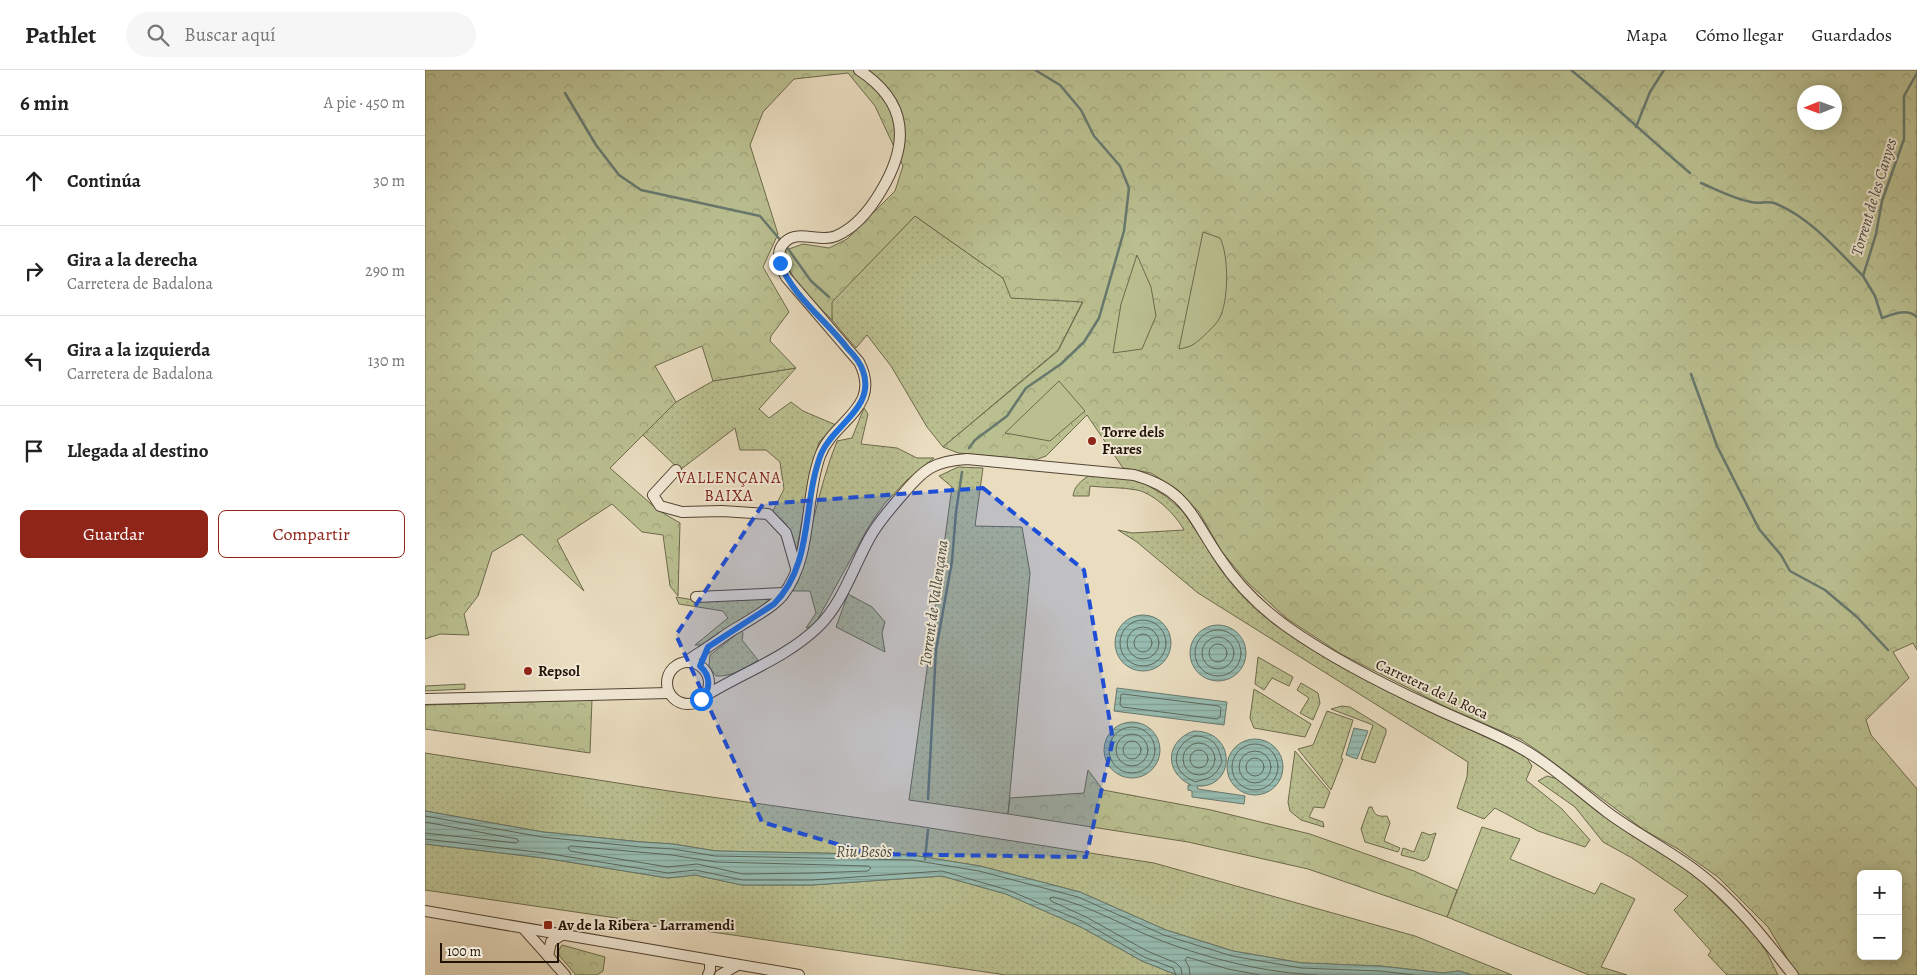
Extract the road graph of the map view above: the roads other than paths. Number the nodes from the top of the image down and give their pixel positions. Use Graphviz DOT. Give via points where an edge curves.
graph roads {
  1 [pos="859,70"];
  2 [pos="676,470"];
  3 [pos="796,569"];
  4 [pos="784,593"];
  5 [pos="696,597"];
  6 [pos="708,647"];
  7 [pos="686,662"];
  8 [pos="700,666"];
  9 [pos="667,680"];
  10 [pos="709,680"];
  11 [pos="725,683"];
  12 [pos="669,693"];
  13 [pos="639,694"];
  14 [pos="705,696"];
  15 [pos="425,699"];
  16 [pos="425,911"];
  17 [pos="523,928"];
  18 [pos="563,934"];
  19 [pos="548,956"];
  20 [pos="710,960"];
  21 [pos="736,966"];
  22 [pos="565,975"];
  23 [pos="708,975"];
  24 [pos="720,975"];
  25 [pos="799,975"];
  26 [pos="1793,975"];
  1 -- 3 [label="street" via="882,88 894,108 901,135 894,164 873,204 846,230 835,237 799,236 785,241 779,255 787,277 859,362 865,382 860,405 829,440 820,457"];
  2 -- 3 [label="street" via="653,495 660,506 682,512 768,514 786,533"];
  3 -- 4 [label="street"];
  4 -- 5 [label="street"];
  4 -- 6 [label="street"];
  6 -- 7 [label="street"];
  6 -- 8 [label="street"];
  7 -- 8 [label="street"];
  7 -- 9 [label="street" via="673,667"];
  8 -- 10 [label="street"];
  9 -- 12 [label="street"];
  9 -- 13 [label="street"];
  10 -- 11 [label="street"];
  10 -- 14 [label="street"];
  11 -- 14 [label="street"];
  11 -- 26 [label="street, Carretera de la Roca" via="792,647 818,627 832,611 882,519 912,484 933,466 948,460 967,459 1147,478 1189,508 1232,575 1284,624 1385,685 1520,747 1639,834 1696,871 1750,922"];
  12 -- 13 [label="street"];
  12 -- 14 [label="street" via="684,704 698,702"];
  13 -- 15 [label="street"];
  16 -- 17 [label="street"];
  17 -- 18 [label="street"];
  17 -- 19 [label="street"];
  18 -- 19 [label="street" via="551,942"];
  18 -- 20 [label="street"];
  19 -- 22 [label="street"];
  20 -- 21 [label="street"];
  20 -- 23 [label="street"];
  21 -- 24 [label="street"];
  21 -- 25 [label="street"];
}
